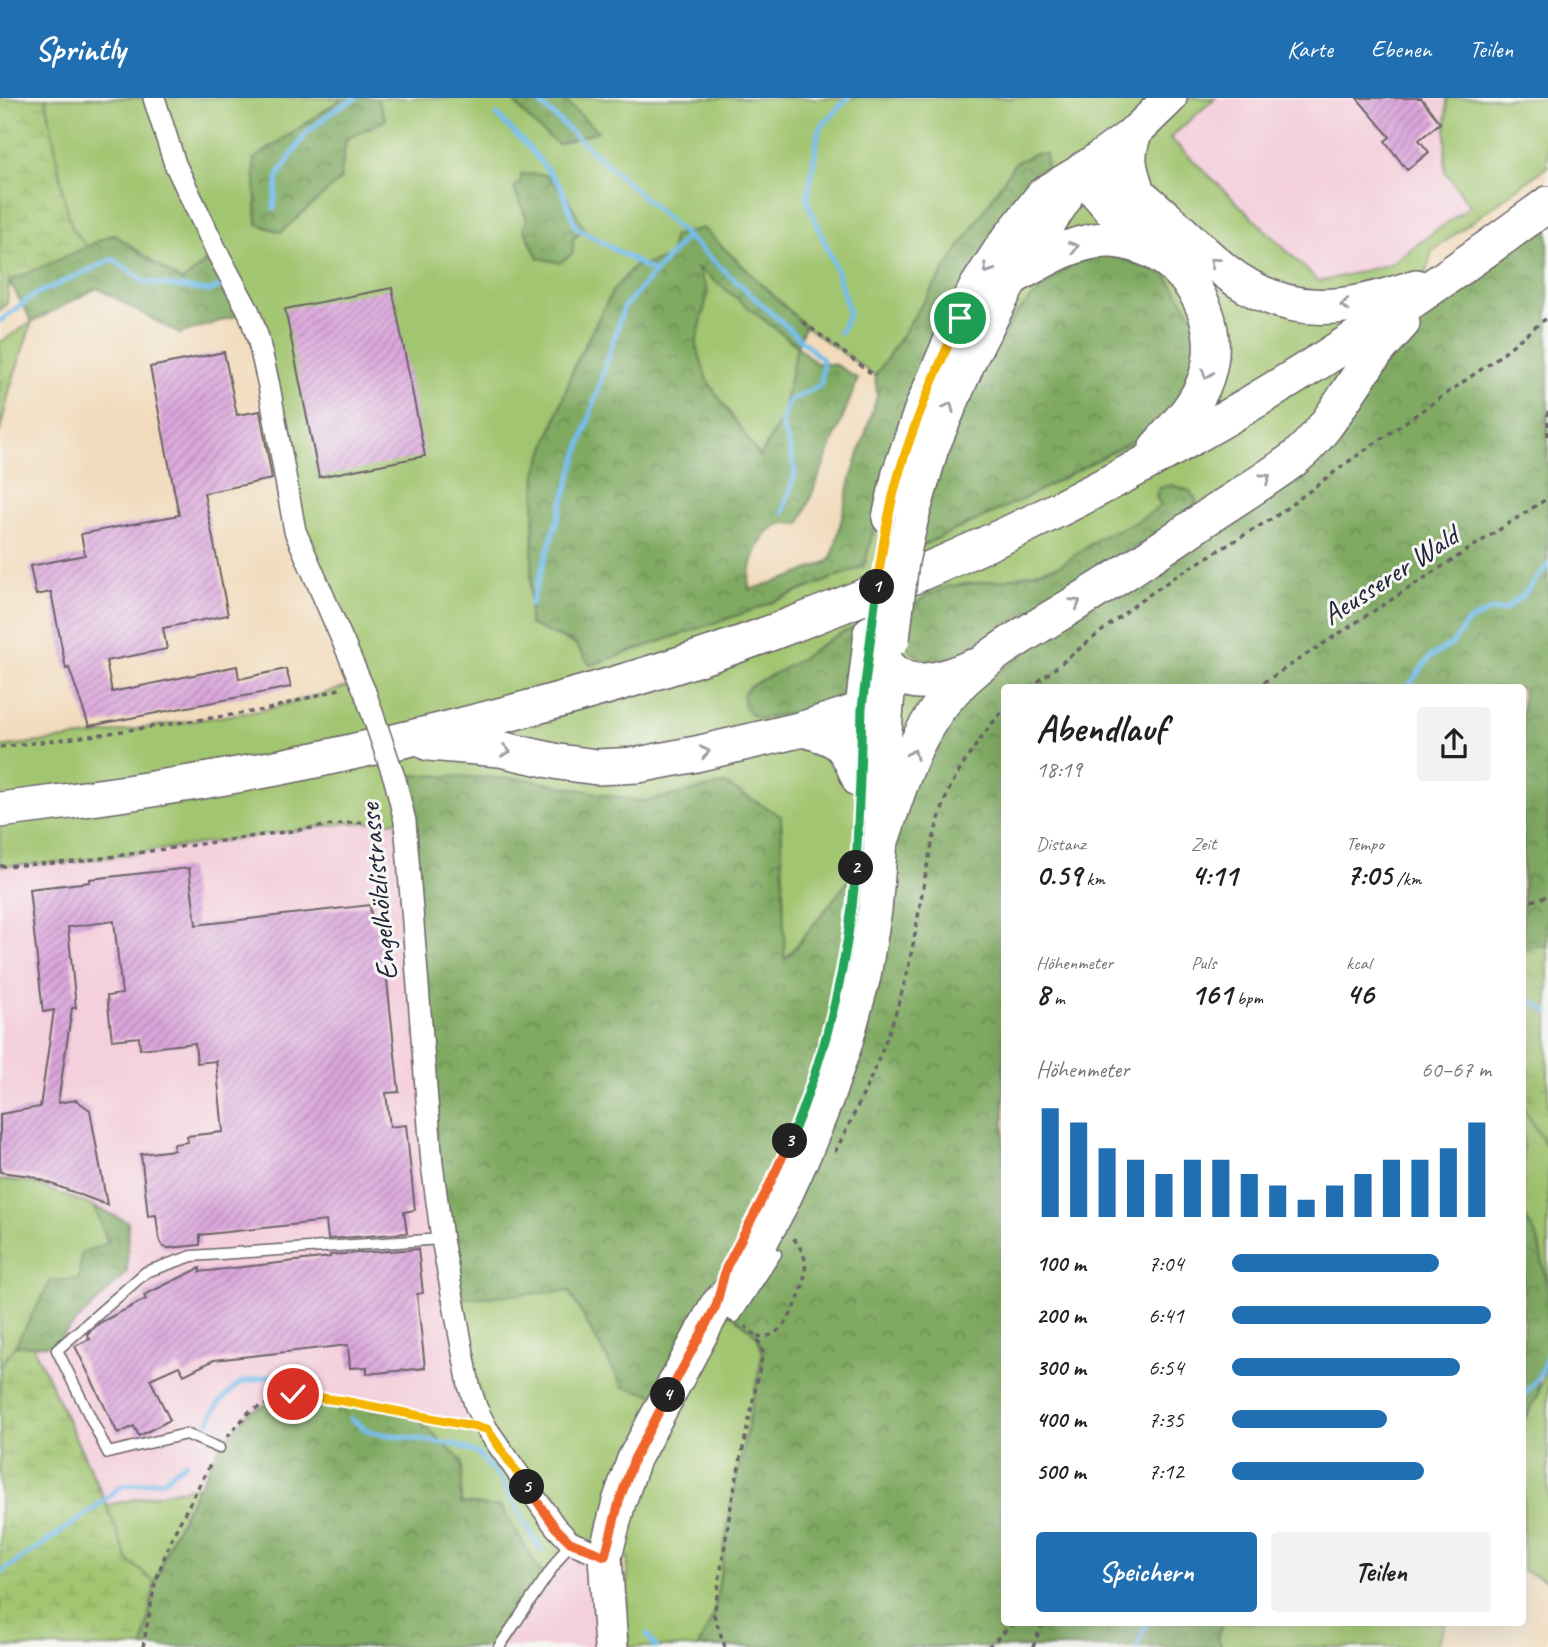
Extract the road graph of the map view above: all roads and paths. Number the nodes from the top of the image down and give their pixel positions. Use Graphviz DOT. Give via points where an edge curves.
graph roads {
  1 [pos="154,98"];
  2 [pos="1144,98"];
  3 [pos="1170,98"];
  4 [pos="1134,133"];
  5 [pos="1084,169"];
  6 [pos="1137,192"];
  7 [pos="1548,204"];
  8 [pos="1166,259"];
  9 [pos="1448,276"];
  10 [pos="1013,277"];
  11 [pos="1548,317"];
  12 [pos="803,322"];
  13 [pos="875,376"];
  14 [pos="1548,411"];
  15 [pos="1548,437"];
  16 [pos="1140,466"];
  17 [pos="1548,498"];
  18 [pos="900,517"];
  19 [pos="878,661"];
  20 [pos="981,664"];
  21 [pos="1035,684"];
  22 [pos="1261,684"];
  23 [pos="364,687"];
  24 [pos="1001,713"];
  25 [pos="803,729"];
  26 [pos="403,741"];
  27 [pos="0,747"];
  28 [pos="860,780"];
  29 [pos="0,810"];
  30 [pos="405,821"];
  31 [pos="881,841"];
  32 [pos="0,866"];
  33 [pos="1548,896"];
  34 [pos="1526,903"];
  35 [pos="834,1154"];
  36 [pos="442,1239"];
  37 [pos="776,1254"];
  38 [pos="725,1312"];
  39 [pos="757,1336"];
  40 [pos="487,1429"];
  41 [pos="219,1448"];
  42 [pos="570,1542"];
  43 [pos="605,1556"];
  44 [pos="1011,1626"];
  45 [pos="1041,1626"];
  46 [pos="143,1647"];
  47 [pos="499,1647"];
  48 [pos="611,1647"];
  49 [pos="725,1647"];
  50 [pos="988,1647"];
  51 [pos="1033,1647"];
  1 -- 23 [label="street, Engelhölzlistrasse" via="175,164 258,338 295,531"];
  2 -- 5 [label="main road"];
  3 -- 4 [label="main road"];
  4 -- 5 [label="main road"];
  4 -- 6 [label="highway" via="1128,160"];
  5 -- 6 [label="highway" via="1107,174"];
  5 -- 8 [label="highway" via="1115,213"];
  5 -- 10 [label="main road"];
  5 -- 18 [label="main road, one-way" via="1043,194 976,287 923,404 899,473"];
  9 -- 6 [label="highway, one-way" via="1340,307 1282,301 1225,271"];
  7 -- 9 [label="highway"];
  10 -- 8 [label="highway, one-way" via="1061,251 1111,240"];
  8 -- 16 [label="highway, one-way" via="1199,297 1209,322 1212,352 1206,379 1193,404"];
  9 -- 16 [label="highway" via="1277,388"];
  20 -- 9 [label="highway, one-way" via="1294,459 1329,422 1389,337"];
  18 -- 10 [label="main road, one-way" via="925,471 971,357"];
  11 -- 21 [label="path" via="1276,516 1136,604"];
  12 -- 13 [label="path"];
  14 -- 15 [label="path"];
  16 -- 26 [label="highway" via="1005,534 779,630 563,700"];
  17 -- 22 [label="path, Aeusserer Wald"];
  18 -- 19 [label="main road, bridge" via="902,561"];
  19 -- 20 [label="highway" via="897,674 922,682"];
  19 -- 25 [label="highway"];
  19 -- 28 [label="main road"];
  19 -- 31 [label="main road"];
  31 -- 20 [label="highway, one-way" via="929,722"];
  23 -- 27 [label="path" via="265,710"];
  23 -- 30 [label="street, Engelhölzlistrasse, bridge"];
  24 -- 35 [label="path" via="950,789 926,870 901,996 866,1089"];
  26 -- 25 [label="highway, one-way" via="500,749 609,767 666,760"];
  25 -- 28 [label="highway" via="840,743"];
  26 -- 29 [label="highway" via="276,768"];
  28 -- 38 [label="main road" via="854,898 836,1004 808,1098 726,1268"];
  30 -- 32 [label="path" via="347,823 74,862"];
  30 -- 36 [label="street, Engelhölzlistrasse"];
  31 -- 38 [label="main road" via="864,976 845,1045 807,1148"];
  33 -- 34 [label="path"];
  36 -- 40 [label="street, Engelhölzlistrasse" via="469,1385"];
  36 -- 41 [label="lane" via="192,1256 146,1272 57,1350 108,1453 186,1434"];
  37 -- 38 [label="lane"];
  37 -- 39 [label="path" via="789,1233 805,1257 806,1277 789,1318 770,1336"];
  38 -- 39 [label="path"];
  38 -- 43 [label="main road" via="634,1459"];
  39 -- 49 [label="path" via="763,1353 731,1505 714,1615"];
  40 -- 41 [label="path" via="293,1394 250,1412"];
  40 -- 42 [label="street, Engelhölzlistrasse"];
  41 -- 46 [label="path" via="171,1539 155,1583"];
  42 -- 43 [label="street, Engelhölzlistrasse"];
  42 -- 47 [label="lane"];
  43 -- 48 [label="main road"];
  44 -- 50 [label="path"];
  45 -- 51 [label="path"];
}
